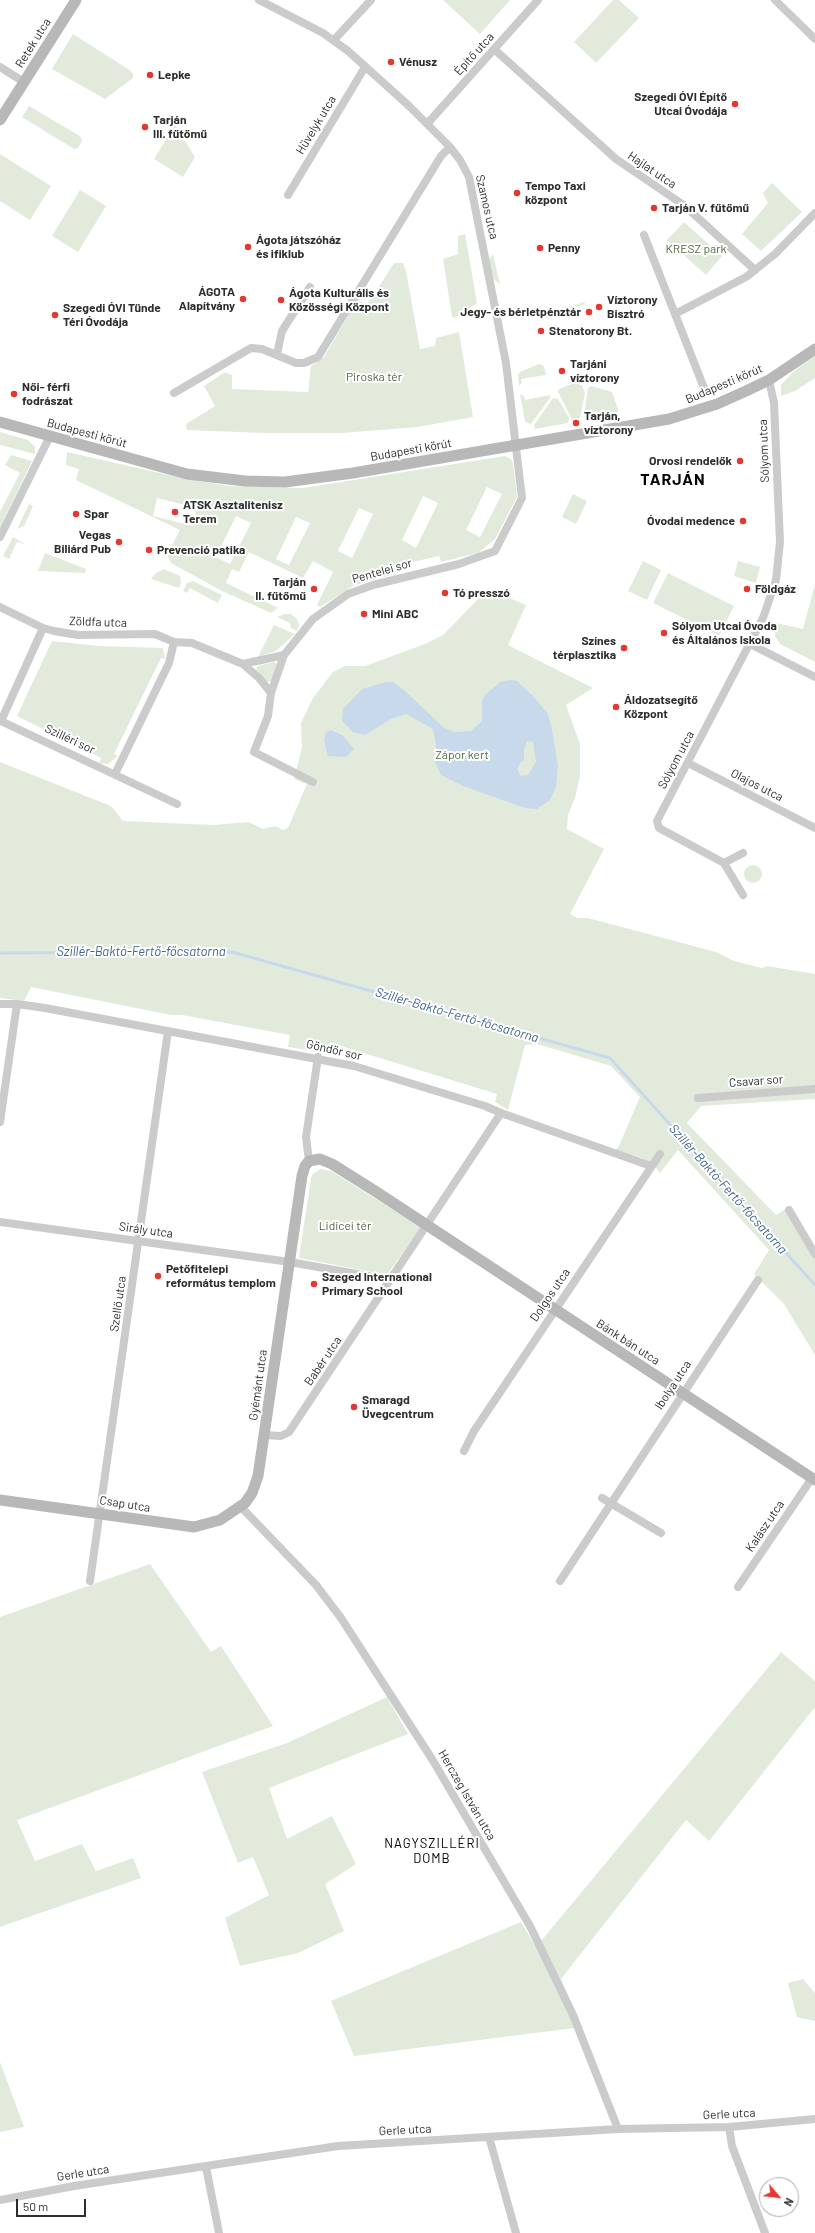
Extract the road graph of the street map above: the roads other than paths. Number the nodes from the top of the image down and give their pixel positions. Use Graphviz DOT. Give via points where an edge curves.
graph roads {
  1 [pos="76,0"];
  2 [pos="259,0"];
  3 [pos="371,0"];
  4 [pos="538,0"];
  5 [pos="775,0"];
  6 [pos="815,39"];
  7 [pos="334,40"];
  8 [pos="494,48"];
  9 [pos="0,67"];
  10 [pos="365,67"];
  11 [pos="24,82"];
  12 [pos="0,120"];
  13 [pos="427,124"];
  14 [pos="450,147"];
  15 [pos="288,195"];
  16 [pos="815,213"];
  17 [pos="644,235"];
  18 [pos="755,270"];
  19 [pos="310,287"];
  20 [pos="675,314"];
  21 [pos="815,349"];
  22 [pos="277,354"];
  23 [pos="769,380"];
  24 [pos="704,388"];
  25 [pos="174,393"];
  26 [pos="0,422"];
  27 [pos="50,436"];
  28 [pos="515,446"];
  29 [pos="0,537"];
  30 [pos="0,607"];
  31 [pos="43,628"];
  32 [pos="174,642"];
  33 [pos="750,644"];
  34 [pos="284,654"];
  35 [pos="243,664"];
  36 [pos="815,678"];
  37 [pos="271,694"];
  38 [pos="688,763"];
  39 [pos="115,774"];
  40 [pos="313,782"];
  41 [pos="177,804"];
  42 [pos="815,828"];
  43 [pos="743,853"];
  44 [pos="724,863"];
  45 [pos="743,895"];
  46 [pos="0,1004"];
  47 [pos="17,1004"];
  48 [pos="168,1031"];
  49 [pos="318,1057"];
  50 [pos="815,1089"];
  51 [pos="698,1098"];
  52 [pos="501,1114"];
  53 [pos="0,1122"];
  54 [pos="660,1154"];
  55 [pos="310,1161"];
  56 [pos="651,1166"];
  57 [pos="789,1210"];
  58 [pos="0,1222"];
  59 [pos="427,1226"];
  60 [pos="139,1241"];
  61 [pos="815,1254"];
  62 [pos="290,1262"];
  63 [pos="390,1280"];
  64 [pos="758,1280"];
  65 [pos="555,1309"];
  66 [pos="682,1393"];
  67 [pos="264,1435"];
  68 [pos="464,1452"];
  69 [pos="813,1479"];
  70 [pos="602,1498"];
  71 [pos="0,1500"];
  72 [pos="611,1503"];
  73 [pos="241,1507"];
  74 [pos="99,1513"];
  75 [pos="661,1534"];
  76 [pos="90,1581"];
  77 [pos="560,1581"];
  78 [pos="738,1587"];
  79 [pos="815,2119"];
  80 [pos="729,2127"];
  81 [pos="618,2130"];
  82 [pos="489,2137"];
  83 [pos="206,2167"];
  84 [pos="0,2200"];
  85 [pos="218,2233"];
  86 [pos="516,2233"];
  87 [pos="765,2233"];
  1 -- 11 [label="street, Retek utca"];
  2 -- 7 [label="street, Szamos utca"];
  3 -- 7 [label="street"];
  4 -- 8 [label="street, Építő utca"];
  5 -- 6 [label="street"];
  7 -- 10 [label="street, Szamos utca"];
  8 -- 13 [label="street, Építő utca"];
  8 -- 18 [label="street, Hajlat utca" via="616,159 685,206"];
  9 -- 11 [label="street"];
  10 -- 13 [label="street, Szamos utca"];
  10 -- 15 [label="street, Hüvelyk utca"];
  11 -- 12 [label="street, Retek utca"];
  13 -- 14 [label="street, Szamos utca"];
  14 -- 22 [label="street" via="441,156 324,350 318,357 304,363 288,361"];
  14 -- 28 [label="street, Szamos utca" via="470,177 506,363"];
  16 -- 18 [label="street" via="775,254"];
  17 -- 20 [label="street"];
  18 -- 20 [label="street"];
  19 -- 22 [label="street" via="282,332"];
  20 -- 24 [label="street"];
  21 -- 23 [label="street, Budapesti körút"];
  22 -- 25 [label="street" via="251,348"];
  23 -- 28 [label="street, Budapesti körút" via="717,404 669,419"];
  23 -- 33 [label="street, Sólyom utca" via="774,403 779,556 771,597"];
  26 -- 27 [label="street, Budapesti körút"];
  27 -- 28 [label="street, Budapesti körút" via="187,474 245,481 285,482 319,479"];
  27 -- 29 [label="street"];
  28 -- 34 [label="street, Pentelei sor" via="522,498 495,551 459,564 373,585 348,594 313,619"];
  30 -- 31 [label="street, Zöldfa utca"];
  31 -- 32 [label="street, Zöldfa utca" via="78,635 155,634"];
  31 -- 39 [label="street, Szilléri sor" via="1,721"];
  32 -- 35 [label="street, Zöldfa utca" via="192,643"];
  32 -- 39 [label="street" via="169,663"];
  33 -- 36 [label="street"];
  33 -- 38 [label="street, Sólyom utca"];
  34 -- 35 [label="street"];
  34 -- 37 [label="street, Pentelei sor"];
  35 -- 37 [label="street, Zöldfa utca" via="259,678"];
  37 -- 40 [label="street, Pentelei sor" via="268,716 254,752"];
  38 -- 42 [label="street, Olajos utca"];
  38 -- 44 [label="street, Sólyom utca" via="657,825"];
  39 -- 41 [label="street, Szilléri sor"];
  43 -- 44 [label="street"];
  44 -- 45 [label="street"];
  46 -- 47 [label="street, Göndör sor"];
  47 -- 48 [label="street, Göndör sor"];
  47 -- 53 [label="street"];
  48 -- 49 [label="street, Göndör sor"];
  48 -- 60 [label="street, Szellő utca"];
  49 -- 52 [label="street, Göndör sor" via="478,1103"];
  49 -- 55 [label="street" via="306,1136"];
  50 -- 51 [label="street, Csavar sor"];
  52 -- 56 [label="street, Göndör sor"];
  52 -- 59 [label="street"];
  54 -- 56 [label="street, Dolgos utca"];
  55 -- 59 [label="street" via="320,1159 332,1164"];
  55 -- 62 [label="street" via="305,1166 302,1176"];
  56 -- 65 [label="street, Dolgos utca"];
  57 -- 61 [label="street"];
  58 -- 60 [label="street, Sirály utca"];
  59 -- 63 [label="street"];
  59 -- 65 [label="street, Bánk bán utca"];
  60 -- 62 [label="street, Sirály utca"];
  60 -- 74 [label="street, Szellő utca"];
  62 -- 63 [label="street"];
  62 -- 67 [label="street, Gyémánt utca"];
  63 -- 67 [label="street, Babér utca" via="289,1432 281,1436"];
  64 -- 66 [label="street, Ibolya utca"];
  65 -- 66 [label="street, Bánk bán utca"];
  65 -- 68 [label="street, Dolgos utca" via="474,1431"];
  66 -- 69 [label="street, Bánk bán utca"];
  66 -- 72 [label="street, Ibolya utca"];
  67 -- 73 [label="street, Gyémánt utca" via="256,1483"];
  69 -- 78 [label="street, Kalász utca"];
  70 -- 72 [label="street"];
  71 -- 74 [label="street, Csap utca"];
  72 -- 75 [label="street"];
  72 -- 77 [label="street, Ibolya utca"];
  73 -- 74 [label="street, Csap utca" via="214,1523 194,1527"];
  73 -- 81 [label="street, Herczeg István utca" via="316,1585 341,1618 432,1759 530,1926 573,2015"];
  74 -- 76 [label="street, Szellő utca"];
  79 -- 80 [label="street, Gerle utca"];
  80 -- 81 [label="street, Gerle utca"];
  80 -- 87 [label="street" via="732,2146"];
  81 -- 82 [label="street, Gerle utca"];
  82 -- 83 [label="street, Gerle utca" via="338,2146"];
  82 -- 86 [label="street"];
  83 -- 84 [label="street, Gerle utca" via="74,2186"];
  83 -- 85 [label="street"];
}
